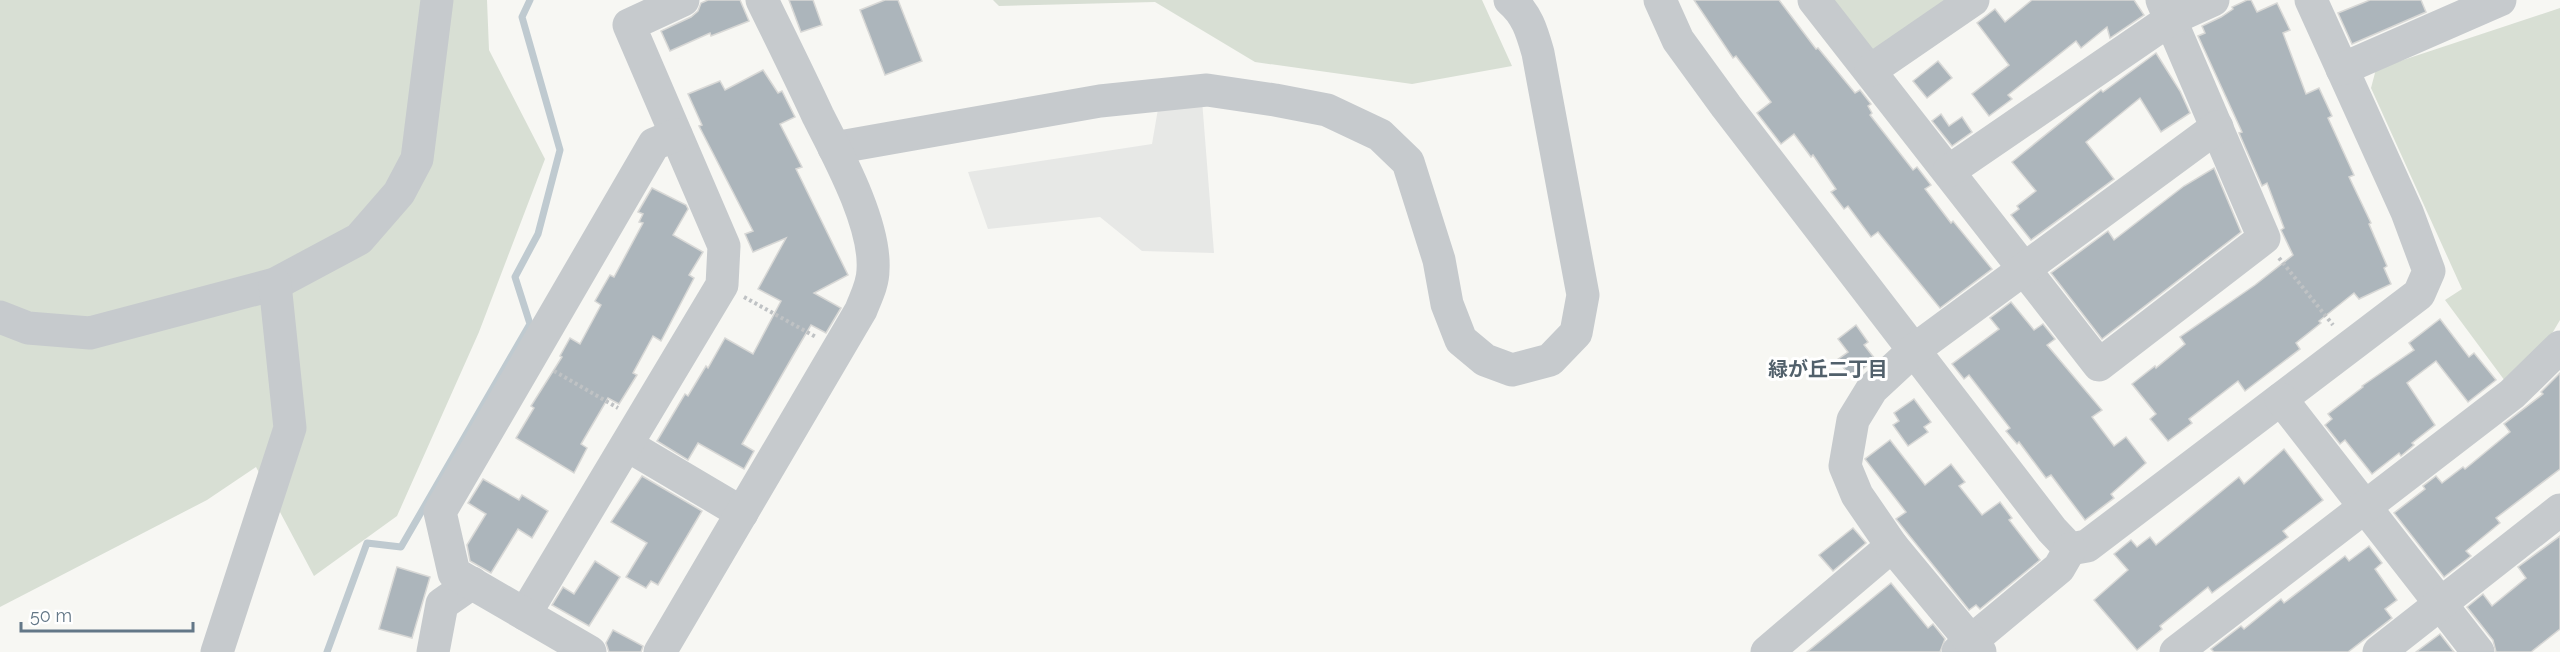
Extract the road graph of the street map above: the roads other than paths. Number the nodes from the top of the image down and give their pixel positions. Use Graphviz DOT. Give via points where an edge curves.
graph roads {
  1 [pos="437,0"];
  2 [pos="683,0"];
  3 [pos="762,0"];
  4 [pos="1510,0"];
  5 [pos="1660,0"];
  6 [pos="1814,0"];
  7 [pos="1973,0"];
  8 [pos="2213,0"];
  9 [pos="2311,0"];
  10 [pos="2500,0"];
  11 [pos="2456,9"];
  12 [pos="2166,10"];
  13 [pos="2342,69"];
  14 [pos="1871,70"];
  15 [pos="2217,127"];
  16 [pos="676,135"];
  17 [pos="834,148"];
  18 [pos="1949,171"];
  19 [pos="2025,270"];
  20 [pos="275,284"];
  21 [pos="0,317"];
  22 [pos="2560,347"];
  23 [pos="1914,350"];
  24 [pos="2281,399"];
  25 [pos="634,433"];
  26 [pos="2366,506"];
  27 [pos="2560,510"];
  28 [pos="742,513"];
  29 [pos="1892,546"];
  30 [pos="2070,549"];
  31 [pos="472,584"];
  32 [pos="2442,603"];
  33 [pos="525,614"];
  34 [pos="1970,649"];
  35 [pos="217,652"];
  36 [pos="433,652"];
  37 [pos="590,652"];
  38 [pos="660,652"];
  39 [pos="1767,652"];
  40 [pos="2176,652"];
  41 [pos="2379,652"];
  42 [pos="2478,652"];
  1 -- 20 [label="street" via="417,159 399,193 359,239"];
  2 -- 16 [label="street" via="629,25"];
  3 -- 17 [label="street"];
  4 -- 17 [label="street" via="1530,26 1538,53 1583,295 1576,333 1550,360 1512,370 1485,360 1461,340 1447,304 1439,260 1408,162 1380,135 1327,110 1207,90 1100,101"];
  5 -- 23 [label="street" via="1678,40"];
  6 -- 14 [label="street"];
  7 -- 14 [label="street"];
  8 -- 12 [label="street"];
  9 -- 13 [label="street"];
  10 -- 11 [label="street"];
  11 -- 13 [label="street"];
  12 -- 15 [label="street"];
  12 -- 18 [label="street"];
  13 -- 24 [label="street" via="2407,212 2429,271 2419,294"];
  14 -- 18 [label="street"];
  15 -- 19 [label="street"];
  15 -- 19 [label="street" via="2264,238 2098,365"];
  16 -- 25 [label="street" via="724,246 722,285"];
  16 -- 31 [label="street" via="654,144 440,512 454,573"];
  17 -- 28 [label="street" via="860,208 872,246 873,271 861,310"];
  18 -- 19 [label="street"];
  19 -- 23 [label="street"];
  20 -- 21 [label="street" via="90,333 28,328"];
  20 -- 35 [label="street" via="290,428"];
  22 -- 26 [label="street" via="2512,394"];
  23 -- 29 [label="street" via="1872,389 1853,420 1845,466 1857,495"];
  23 -- 30 [label="street"];
  24 -- 26 [label="street"];
  24 -- 30 [label="street" via="2087,546"];
  25 -- 28 [label="street"];
  25 -- 33 [label="street"];
  26 -- 32 [label="street"];
  26 -- 40 [label="street"];
  27 -- 32 [label="street"];
  28 -- 38 [label="street"];
  29 -- 34 [label="street"];
  29 -- 39 [label="street"];
  30 -- 34 [label="street" via="2059,568"];
  31 -- 33 [label="street"];
  31 -- 36 [label="street" via="442,604"];
  32 -- 41 [label="street"];
  32 -- 42 [label="street"];
  33 -- 37 [label="street"];
}
